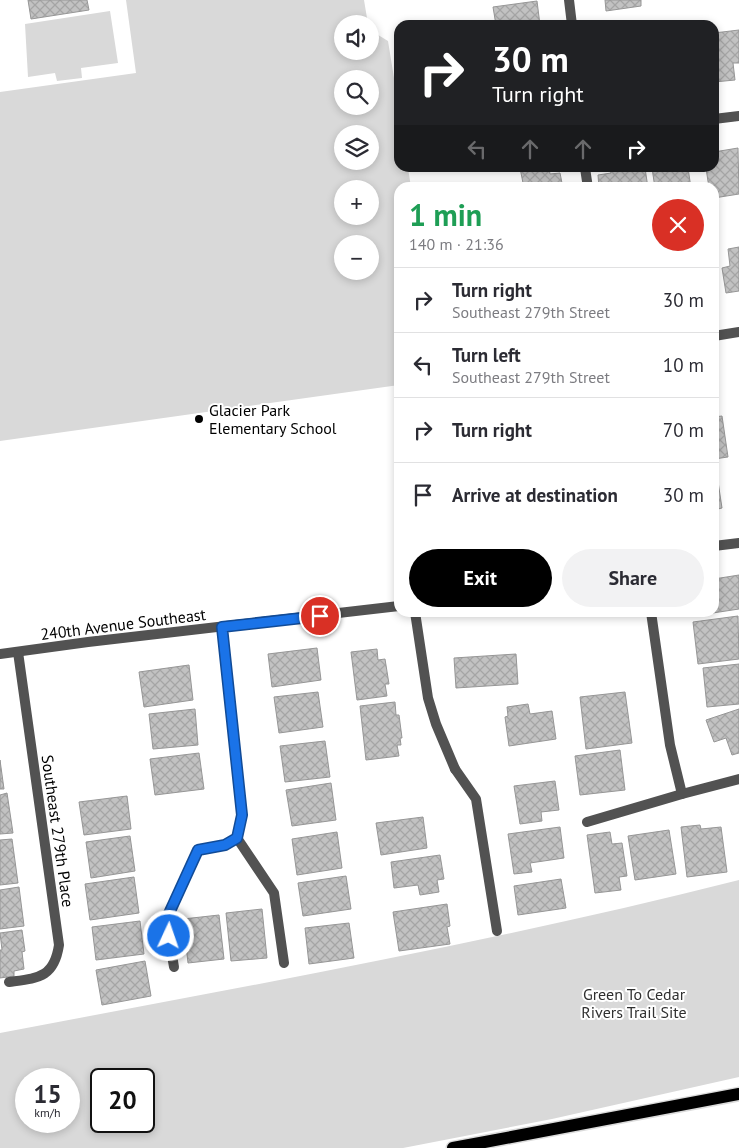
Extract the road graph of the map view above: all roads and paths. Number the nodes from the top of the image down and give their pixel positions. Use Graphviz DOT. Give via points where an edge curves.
graph roads {
  1 [pos="568,0"];
  2 [pos="571,20"];
  3 [pos="739,116"];
  4 [pos="719,118"];
  5 [pos="739,332"];
  6 [pos="719,335"];
  7 [pos="739,543"];
  8 [pos="719,545"];
  9 [pos="394,607"];
  10 [pos="416,617"];
  11 [pos="652,617"];
  12 [pos="222,627"];
  13 [pos="18,652"];
  14 [pos="0,654"];
  15 [pos="739,780"];
  16 [pos="682,794"];
  17 [pos="588,822"];
  18 [pos="237,838"];
  19 [pos="497,931"];
  20 [pos="284,963"];
  21 [pos="174,967"];
  22 [pos="9,982"];
  23 [pos="739,1094"];
  24 [pos="453,1148"];
  1 -- 2 [label="street"];
  3 -- 4 [label="street"];
  5 -- 6 [label="street"];
  7 -- 8 [label="street"];
  9 -- 12 [label="street, 240th Avenue Southeast"];
  10 -- 19 [label="street" via="428,698 436,724 455,769 476,799"];
  11 -- 16 [label="street" via="670,745"];
  12 -- 13 [label="street, 240th Avenue Southeast"];
  12 -- 18 [label="street" via="242,815"];
  13 -- 14 [label="street, 240th Avenue Southeast"];
  13 -- 22 [label="street, Southeast 279th Place" via="59,945 57,957 46,973 39,978"];
  15 -- 16 [label="street"];
  16 -- 17 [label="street"];
  18 -- 20 [label="street" via="274,894"];
  18 -- 21 [label="street" via="225,845 198,850 166,920"];
  23 -- 24 [label="main road"];
}
